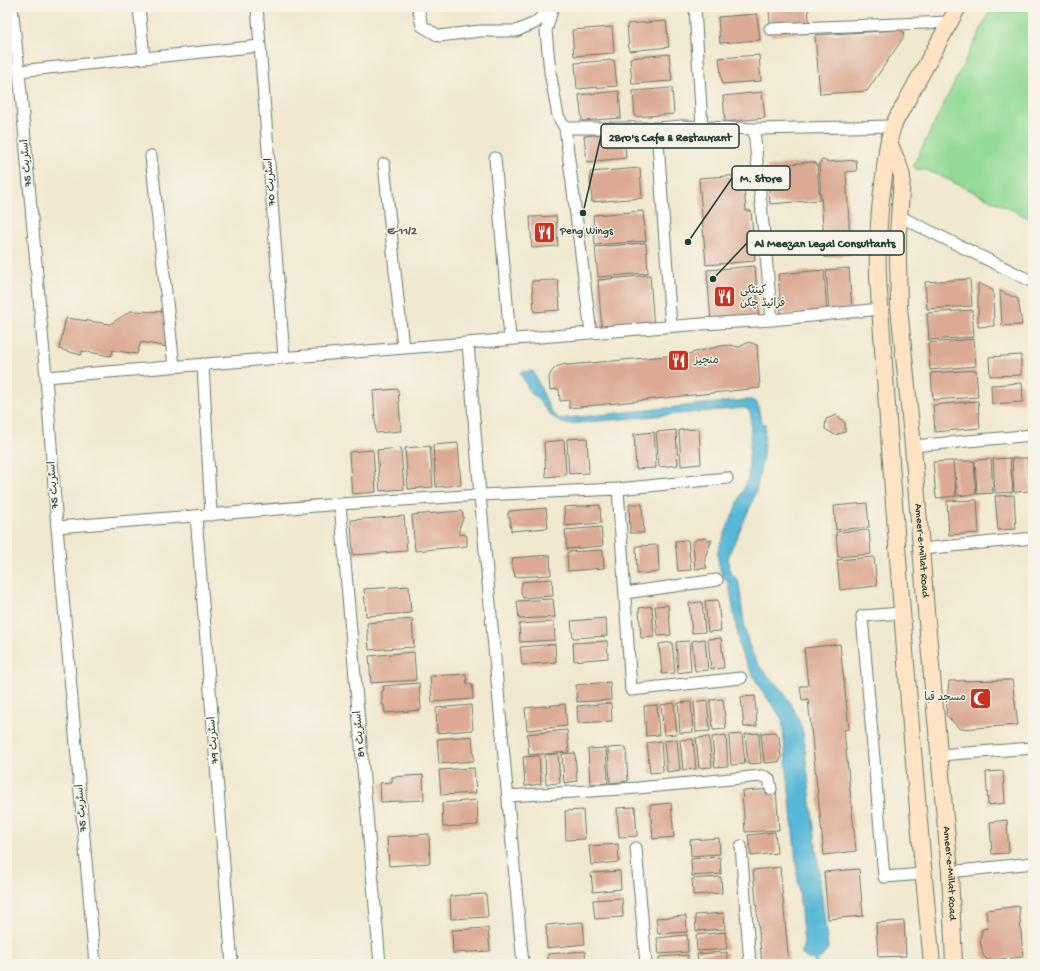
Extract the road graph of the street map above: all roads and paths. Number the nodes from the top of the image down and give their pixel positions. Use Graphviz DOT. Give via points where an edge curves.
graph roads {
  1 [pos="12,7"];
  2 [pos="139,7"];
  3 [pos="257,7"];
  4 [pos="418,7"];
  5 [pos="553,7"];
  6 [pos="695,7"];
  7 [pos="958,7"];
  8 [pos="950,22"];
  9 [pos="770,30"];
  10 [pos="260,46"];
  11 [pos="144,58"];
  12 [pos="19,72"];
  13 [pos="702,127"];
  14 [pos="565,128"];
  15 [pos="657,128"];
  16 [pos="754,129"];
  17 [pos="891,133"];
  18 [pos="151,156"];
  19 [pos="495,158"];
  20 [pos="384,164"];
  21 [pos="900,216"];
  22 [pos="1033,282"];
  23 [pos="899,307"];
  24 [pos="880,309"];
  25 [pos="772,320"];
  26 [pos="671,326"];
  27 [pos="590,333"];
  28 [pos="510,339"];
  29 [pos="468,343"];
  30 [pos="403,348"];
  31 [pos="284,357"];
  32 [pos="203,364"];
  33 [pos="174,366"];
  34 [pos="46,376"];
  35 [pos="1033,435"];
  36 [pos="913,446"];
  37 [pos="728,478"];
  38 [pos="618,489"];
  39 [pos="480,495"];
  40 [pos="340,504"];
  41 [pos="211,515"];
  42 [pos="196,516"];
  43 [pos="57,527"];
  44 [pos="1033,538"];
  45 [pos="922,549"];
  46 [pos="717,580"];
  47 [pos="625,593"];
  48 [pos="926,611"];
  49 [pos="901,612"];
  50 [pos="741,678"];
  51 [pos="1033,748"];
  52 [pos="939,755"];
  53 [pos="771,789"];
  54 [pos="508,796"];
  55 [pos="741,846"];
  56 [pos="636,848"];
  57 [pos="1033,862"];
  58 [pos="950,872"];
  59 [pos="923,874"];
  60 [pos="95,964"];
  61 [pos="232,964"];
  62 [pos="380,964"];
  63 [pos="523,964"];
  64 [pos="646,964"];
  65 [pos="750,964"];
  66 [pos="932,964"];
  67 [pos="954,964"];
  1 -- 12 [label="street, اسٹریٹ 75"];
  2 -- 11 [label="street"];
  3 -- 10 [label="street, اسٹریٹ 70"];
  4 -- 5 [label="street" via="422,26 439,36 480,31 516,31 535,23"];
  5 -- 14 [label="street" via="546,31 550,72 558,116"];
  6 -- 13 [label="street"];
  7 -- 8 [label="main road"];
  8 -- 9 [label="street"];
  8 -- 17 [label="main road"];
  10 -- 11 [label="street"];
  10 -- 31 [label="street, اسٹریٹ 70"];
  11 -- 12 [label="street"];
  12 -- 34 [label="street, اسٹریٹ 75"];
  13 -- 15 [label="street"];
  13 -- 16 [label="street"];
  14 -- 15 [label="street"];
  14 -- 27 [label="street"];
  15 -- 26 [label="street"];
  16 -- 17 [label="street"];
  16 -- 25 [label="street"];
  17 -- 21 [label="main road, Ameer-e-Millat Road" via="892,149 902,177"];
  17 -- 24 [label="main road" via="878,230"];
  18 -- 33 [label="street"];
  19 -- 28 [label="street"];
  20 -- 30 [label="street"];
  21 -- 22 [label="street"];
  21 -- 23 [label="main road, Ameer-e-Millat Road"];
  23 -- 24 [label="main road"];
  23 -- 36 [label="main road, Ameer-e-Millat Road"];
  24 -- 25 [label="street"];
  24 -- 49 [label="main road"];
  25 -- 26 [label="street"];
  26 -- 27 [label="street"];
  27 -- 28 [label="street"];
  28 -- 29 [label="street"];
  29 -- 30 [label="street"];
  29 -- 39 [label="street"];
  30 -- 31 [label="street"];
  31 -- 32 [label="street"];
  32 -- 33 [label="street"];
  32 -- 41 [label="street"];
  33 -- 34 [label="street"];
  34 -- 43 [label="street, اسٹریٹ 75"];
  35 -- 36 [label="street"];
  36 -- 45 [label="main road, Ameer-e-Millat Road"];
  37 -- 38 [label="street"];
  38 -- 39 [label="street"];
  38 -- 47 [label="street"];
  39 -- 40 [label="street"];
  39 -- 54 [label="street"];
  40 -- 41 [label="street"];
  40 -- 62 [label="street, اسٹریٹ 81"];
  41 -- 42 [label="street"];
  42 -- 43 [label="street"];
  42 -- 61 [label="street, اسٹریٹ 79"];
  43 -- 60 [label="street, اسٹریٹ 75"];
  44 -- 45 [label="street"];
  45 -- 48 [label="main road, Ameer-e-Millat Road"];
  46 -- 47 [label="street"];
  47 -- 50 [label="street" via="631,690"];
  48 -- 49 [label="main road"];
  48 -- 52 [label="main road, Ameer-e-Millat Road"];
  49 -- 59 [label="main road"];
  49 -- 59 [label="street" via="862,616 884,877"];
  51 -- 52 [label="street"];
  52 -- 58 [label="main road, Ameer-e-Millat Road"];
  53 -- 54 [label="street" via="769,778 762,776 638,788"];
  54 -- 63 [label="street"];
  55 -- 65 [label="street"];
  56 -- 64 [label="street"];
  57 -- 58 [label="street"];
  58 -- 67 [label="main road, Ameer-e-Millat Road"];
  59 -- 66 [label="main road"];
}
